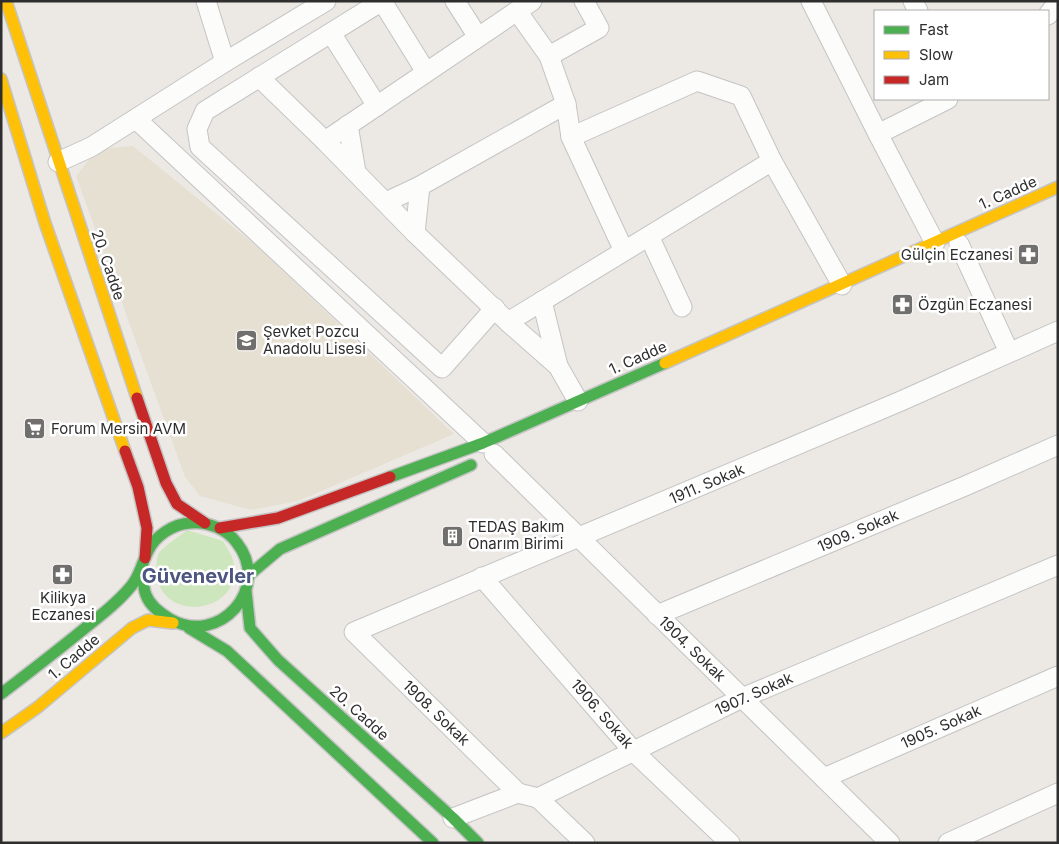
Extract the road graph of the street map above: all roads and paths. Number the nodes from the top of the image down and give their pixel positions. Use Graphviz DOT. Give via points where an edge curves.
graph roads {
  1 [pos="6,1"];
  2 [pos="206,1"];
  3 [pos="326,1"];
  4 [pos="382,1"];
  5 [pos="455,1"];
  6 [pos="584,1"];
  7 [pos="811,1"];
  8 [pos="1058,2"];
  9 [pos="527,4"];
  10 [pos="1049,14"];
  11 [pos="331,33"];
  12 [pos="478,37"];
  13 [pos="549,56"];
  14 [pos="225,62"];
  15 [pos="426,72"];
  16 [pos="259,78"];
  17 [pos="1,79"];
  18 [pos="946,100"];
  19 [pos="566,104"];
  20 [pos="377,106"];
  21 [pos="136,119"];
  22 [pos="348,125"];
  23 [pos="878,134"];
  24 [pos="571,137"];
  25 [pos="325,141"];
  26 [pos="772,161"];
  27 [pos="58,162"];
  28 [pos="356,172"];
  29 [pos="420,186"];
  30 [pos="1058,186"];
  31 [pos="386,202"];
  32 [pos="415,233"];
  33 [pos="648,236"];
  34 [pos="948,247"];
  35 [pos="624,251"];
  36 [pos="842,285"];
  37 [pos="542,301"];
  38 [pos="682,307"];
  39 [pos="495,308"];
  40 [pos="508,322"];
  41 [pos="1058,331"];
  42 [pos="1009,352"];
  43 [pos="558,366"];
  44 [pos="578,401"];
  45 [pos="1058,445"];
  46 [pos="493,449"];
  47 [pos="205,523"];
  48 [pos="220,528"];
  49 [pos="579,538"];
  50 [pos="144,562"];
  51 [pos="1058,565"];
  52 [pos="248,575"];
  53 [pos="482,577"];
  54 [pos="246,592"];
  55 [pos="657,615"];
  56 [pos="172,623"];
  57 [pos="189,628"];
  58 [pos="354,632"];
  59 [pos="1058,676"];
  60 [pos="1,694"];
  61 [pos="742,698"];
  62 [pos="1,733"];
  63 [pos="634,752"];
  64 [pos="824,778"];
  65 [pos="518,793"];
  66 [pos="1058,793"];
  67 [pos="538,798"];
  68 [pos="453,818"];
  69 [pos="433,843"];
  70 [pos="478,843"];
  71 [pos="585,843"];
  72 [pos="730,843"];
  73 [pos="890,843"];
  74 [pos="948,843"];
  1 -- 27 [label="street, 20. Cadde"];
  2 -- 14 [label="street"];
  3 -- 14 [label="street"];
  4 -- 11 [label="street"];
  4 -- 15 [label="street"];
  5 -- 12 [label="street"];
  6 -- 13 [label="street" via="599,28"];
  7 -- 23 [label="street"];
  8 -- 10 [label="street"];
  9 -- 12 [label="street"];
  9 -- 13 [label="street"];
  11 -- 16 [label="street"];
  11 -- 20 [label="street"];
  12 -- 15 [label="street"];
  13 -- 19 [label="street"];
  14 -- 21 [label="street"];
  15 -- 20 [label="street"];
  16 -- 25 [label="street"];
  16 -- 39 [label="street" via="205,111 197,129 200,147 442,368"];
  17 -- 50 [label="street" via="44,223 138,487 148,528"];
  18 -- 23 [label="street"];
  19 -- 24 [label="street"];
  19 -- 29 [label="street"];
  20 -- 22 [label="street"];
  21 -- 27 [label="street" via="91,147"];
  21 -- 46 [label="street, 1904. Sokak"];
  22 -- 25 [label="street"];
  22 -- 28 [label="street"];
  23 -- 34 [label="street"];
  24 -- 26 [label="street" via="697,81 741,96"];
  24 -- 35 [label="street"];
  25 -- 28 [label="street"];
  26 -- 33 [label="street"];
  26 -- 36 [label="street"];
  27 -- 47 [label="street, 20. Cadde" via="166,483 177,504"];
  28 -- 31 [label="street"];
  29 -- 31 [label="street"];
  29 -- 32 [label="street"];
  30 -- 34 [label="street, 1. Cadde"];
  31 -- 32 [label="street"];
  32 -- 39 [label="street"];
  33 -- 35 [label="street"];
  33 -- 38 [label="street"];
  34 -- 36 [label="street, 1. Cadde"];
  34 -- 42 [label="street"];
  35 -- 37 [label="street"];
  36 -- 44 [label="street, 1. Cadde"];
  37 -- 40 [label="street"];
  37 -- 43 [label="street"];
  39 -- 40 [label="street"];
  40 -- 43 [label="street"];
  41 -- 42 [label="street, 1911. Sokak"];
  42 -- 49 [label="street, 1911. Sokak"];
  43 -- 44 [label="street"];
  44 -- 46 [label="street, 1. Cadde"];
  45 -- 55 [label="street, 1909. Sokak"];
  46 -- 48 [label="street, 1. Cadde" via="278,518"];
  46 -- 49 [label="street, 1904. Sokak"];
  46 -- 52 [label="street, 1. Cadde" via="280,549"];
  47 -- 48 [label="street"];
  47 -- 50 [label="street" via="185,523 166,530 149,548"];
  48 -- 52 [label="street" via="236,540 245,556"];
  49 -- 53 [label="street, 1911. Sokak"];
  49 -- 55 [label="street, 1904. Sokak"];
  50 -- 56 [label="street" via="145,592 153,607"];
  50 -- 60 [label="street, 1. Cadde" via="135,581 113,606"];
  51 -- 61 [label="street, 1907. Sokak"];
  52 -- 54 [label="street"];
  53 -- 58 [label="street, 1911. Sokak"];
  53 -- 63 [label="street, 1906. Sokak"];
  54 -- 57 [label="street" via="224,620"];
  54 -- 68 [label="street, 20. Cadde" via="250,628 278,660"];
  55 -- 61 [label="street, 1904. Sokak"];
  56 -- 57 [label="street"];
  56 -- 62 [label="street, 1. Cadde" via="148,620 132,628 38,707"];
  57 -- 69 [label="street" via="227,652"];
  58 -- 65 [label="street, 1908. Sokak"];
  59 -- 64 [label="street, 1905. Sokak"];
  61 -- 63 [label="street, 1907. Sokak"];
  61 -- 64 [label="street, 1904. Sokak"];
  63 -- 67 [label="street, 1907. Sokak"];
  63 -- 72 [label="street, 1906. Sokak"];
  64 -- 73 [label="street, 1904. Sokak"];
  65 -- 67 [label="street"];
  65 -- 68 [label="street"];
  66 -- 74 [label="street"];
  67 -- 71 [label="street"];
  68 -- 70 [label="street, 20. Cadde"];
}
